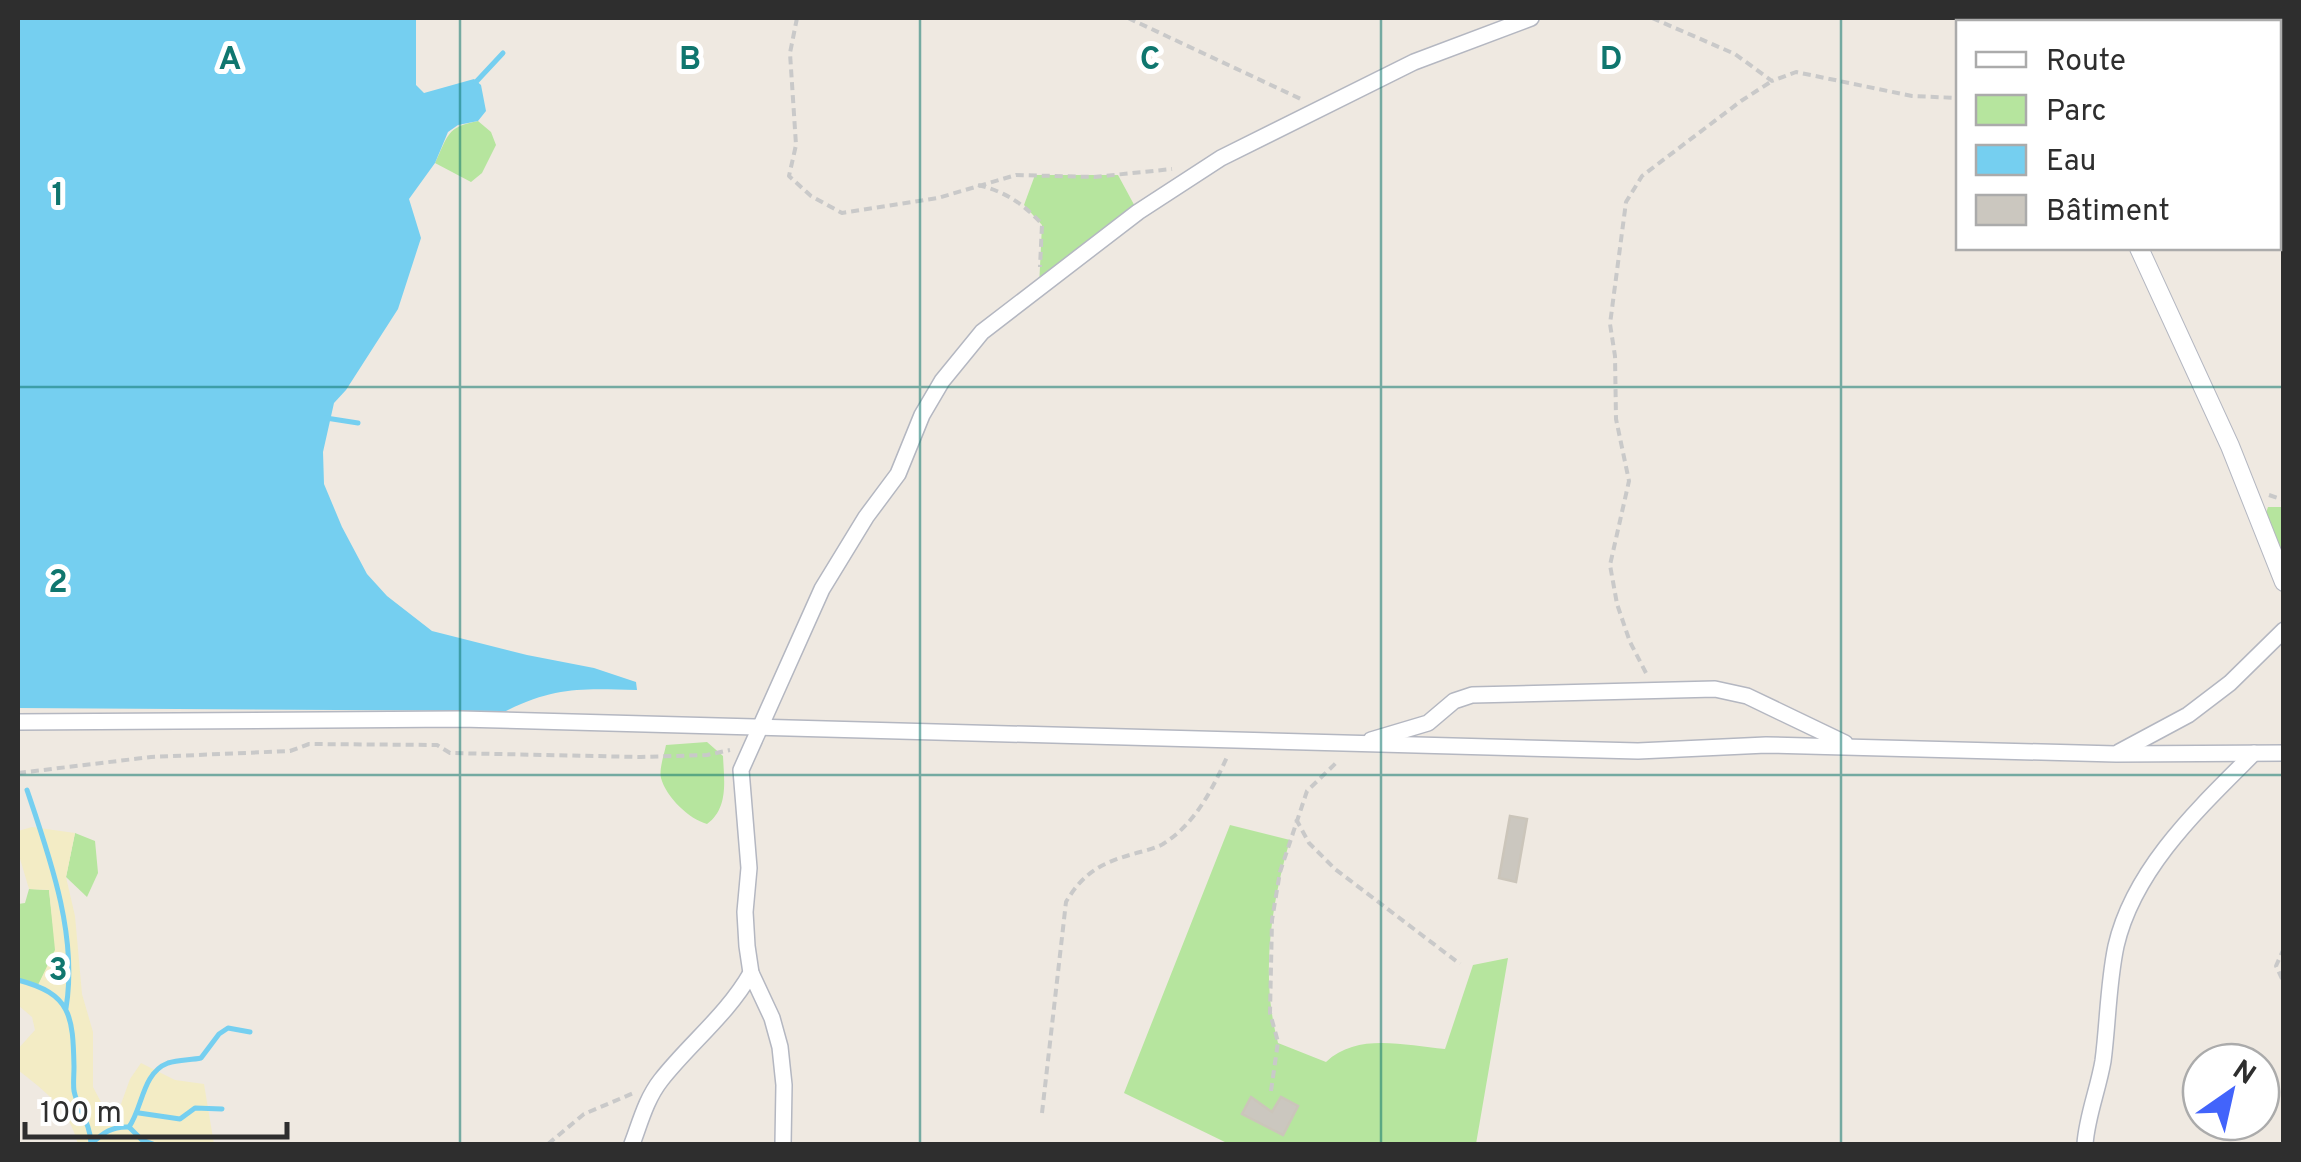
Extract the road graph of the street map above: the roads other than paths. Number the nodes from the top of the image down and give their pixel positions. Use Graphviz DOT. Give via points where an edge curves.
graph roads {
  1 [pos="1531,18"];
  2 [pos="2140,250"];
  3 [pos="2284,582"];
  4 [pos="2284,630"];
  5 [pos="18,722"];
  6 [pos="758,729"];
  7 [pos="1357,744"];
  8 [pos="1853,747"];
  9 [pos="2254,753"];
  10 [pos="2284,753"];
  11 [pos="2116,754"];
  12 [pos="751,973"];
  13 [pos="632,1144"];
  14 [pos="783,1144"];
  15 [pos="2084,1144"];
  1 -- 6 [label="street" via="1414,62 1221,158 1138,212 982,332 942,380 898,474 822,589"];
  2 -- 3 [label="street"];
  4 -- 11 [label="street" via="2230,683"];
  5 -- 6 [label="street" via="460,720"];
  6 -- 7 [label="street"];
  6 -- 12 [label="street" via="740,770"];
  7 -- 8 [label="street"];
  7 -- 8 [label="street" via="1428,723 1472,694 1715,689 1747,696"];
  8 -- 11 [label="street"];
  9 -- 10 [label="street"];
  9 -- 11 [label="street"];
  9 -- 15 [label="street" via="2188,818 2126,914"];
  12 -- 13 [label="street" via="659,1082"];
  12 -- 14 [label="street" via="780,1047"];
}
